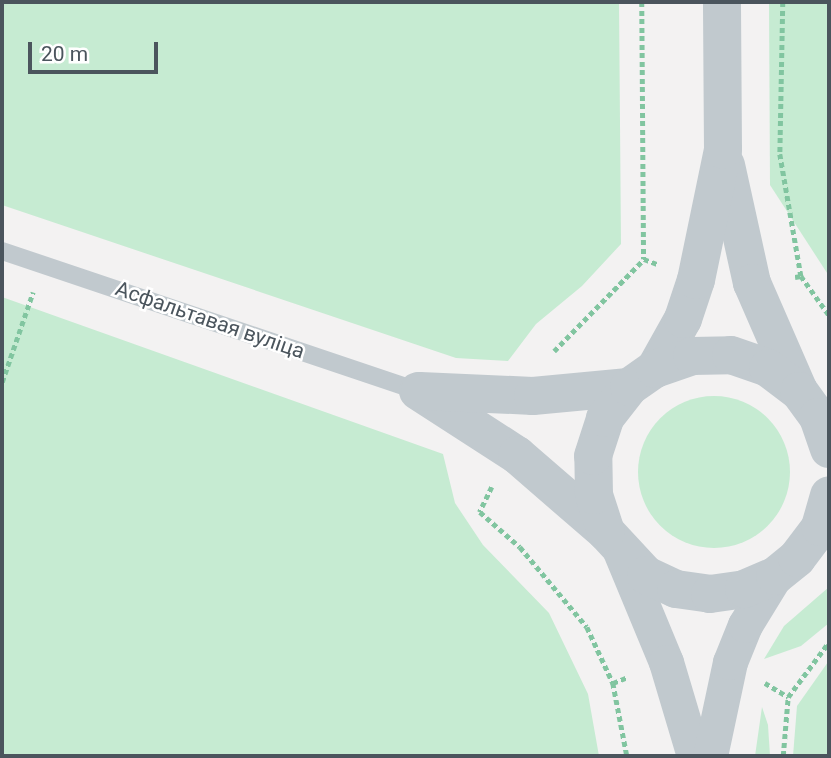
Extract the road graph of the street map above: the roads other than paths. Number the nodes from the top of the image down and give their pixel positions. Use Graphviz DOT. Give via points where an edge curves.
graph roads {
  1 [pos="722,2"];
  2 [pos="723,150"];
  3 [pos="2,251"];
  4 [pos="642,378"];
  5 [pos="418,391"];
  6 [pos="819,421"];
  7 [pos="829,495"];
  8 [pos="613,542"];
  9 [pos="801,563"];
  10 [pos="694,756"];
  11 [pos="710,756"];
  1 -- 2 [label="street"];
  2 -- 4 [label="street" via="683,320"];
  2 -- 6 [label="street" via="752,283"];
  3 -- 5 [label="lane, Асфальтавая вуліца"];
  4 -- 5 [label="street" via="533,396"];
  4 -- 6 [label="street" via="692,356 731,355 768,368"];
  4 -- 8 [label="street" via="605,418 593,456 594,495"];
  5 -- 8 [label="street" via="517,455"];
  7 -- 9 [label="street" via="820,527"];
  8 -- 9 [label="street" via="646,575 677,589 710,594 744,589"];
  8 -- 10 [label="street" via="666,662"];
  9 -- 11 [label="street" via="745,625 730,662"];
}
